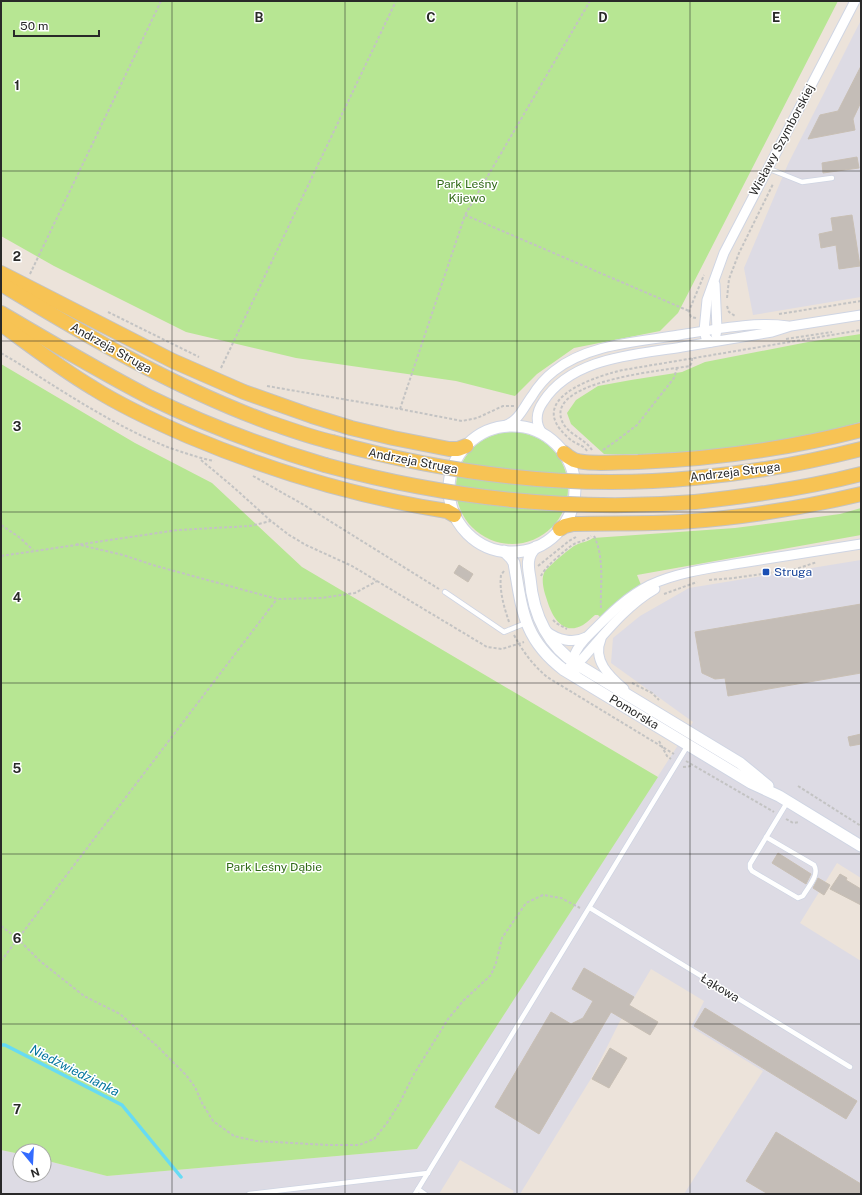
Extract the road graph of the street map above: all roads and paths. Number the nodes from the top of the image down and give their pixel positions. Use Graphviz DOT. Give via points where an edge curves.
graph roads {
  1 [pos="161,1"];
  2 [pos="396,1"];
  3 [pos="590,1"];
  4 [pos="855,1"];
  5 [pos="767,168"];
  6 [pos="778,173"];
  7 [pos="832,178"];
  8 [pos="465,215"];
  9 [pos="728,271"];
  10 [pos="25,272"];
  11 [pos="1,273"];
  12 [pos="30,274"];
  13 [pos="35,276"];
  14 [pos="715,281"];
  15 [pos="725,282"];
  16 [pos="1,284"];
  17 [pos="724,290"];
  18 [pos="724,297"];
  19 [pos="861,301"];
  20 [pos="861,304"];
  21 [pos="723,305"];
  22 [pos="724,309"];
  23 [pos="103,310"];
  24 [pos="689,311"];
  25 [pos="1,313"];
  26 [pos="726,313"];
  27 [pos="861,315"];
  28 [pos="736,316"];
  29 [pos="735,320"];
  30 [pos="1,324"];
  31 [pos="791,326"];
  32 [pos="717,329"];
  33 [pos="704,331"];
  34 [pos="832,332"];
  35 [pos="711,342"];
  36 [pos="756,344"];
  37 [pos="1,354"];
  38 [pos="200,358"];
  39 [pos="214,365"];
  40 [pos="221,368"];
  41 [pos="677,368"];
  42 [pos="227,371"];
  43 [pos="263,385"];
  44 [pos="400,409"];
  45 [pos="524,409"];
  46 [pos="538,412"];
  47 [pos="554,415"];
  48 [pos="504,426"];
  49 [pos="861,430"];
  50 [pos="542,433"];
  51 [pos="466,446"];
  52 [pos="861,449"];
  53 [pos="598,452"];
  54 [pos="564,453"];
  55 [pos="199,458"];
  56 [pos="220,462"];
  57 [pos="861,474"];
  58 [pos="253,475"];
  59 [pos="861,494"];
  60 [pos="454,515"];
  61 [pos="271,521"];
  62 [pos="1,525"];
  63 [pos="560,530"];
  64 [pos="593,533"];
  65 [pos="76,544"];
  66 [pos="861,544"];
  67 [pos="536,547"];
  68 [pos="33,550"];
  69 [pos="504,551"];
  70 [pos="1,556"];
  71 [pos="823,560"];
  72 [pos="682,574"];
  73 [pos="702,580"];
  74 [pos="708,580"];
  75 [pos="377,581"];
  76 [pos="445,592"];
  77 [pos="658,597"];
  78 [pos="277,599"];
  79 [pos="604,607"];
  80 [pos="601,610"];
  81 [pos="527,623"];
  82 [pos="601,623"];
  83 [pos="544,628"];
  84 [pos="591,634"];
  85 [pos="602,636"];
  86 [pos="524,642"];
  87 [pos="555,663"];
  88 [pos="573,663"];
  89 [pos="579,679"];
  90 [pos="628,681"];
  91 [pos="640,702"];
  92 [pos="661,702"];
  93 [pos="692,740"];
  94 [pos="692,766"];
  95 [pos="798,786"];
  96 [pos="783,799"];
  97 [pos="779,815"];
  98 [pos="817,819"];
  99 [pos="861,826"];
  100 [pos="766,837"];
  101 [pos="861,846"];
  102 [pos="589,910"];
  103 [pos="1,926"];
  104 [pos="18,938"];
  105 [pos="1,961"];
  106 [pos="850,1067"];
  107 [pos="428,1173"];
  108 [pos="417,1192"];
  109 [pos="250,1194"];
  110 [pos="426,1194"];
  1 -- 12 [label="path"];
  2 -- 40 [label="path"];
  3 -- 8 [label="path"];
  4 -- 5 [label="street, Wisławy Szymborskiej"];
  5 -- 6 [label="lane"];
  5 -- 14 [label="street, Wisławy Szymborskiej" via="728,245"];
  6 -- 7 [label="lane" via="802,182"];
  6 -- 28 [label="path" via="729,279 727,307 729,312"];
  8 -- 24 [label="path"];
  8 -- 44 [label="path"];
  9 -- 15 [label="path"];
  10 -- 12 [label="path"];
  11 -- 51 [label="main road" via="173,361 278,405 393,438 449,449"];
  12 -- 13 [label="path"];
  14 -- 32 [label="street, Wisławy Szymborskiej"];
  14 -- 33 [label="street, Wisławy Szymborskiej" via="707,300"];
  16 -- 52 [label="main road, Andrzeja Struga, bridge" via="101,344 184,387 301,433 423,464 504,476 594,481 661,480 741,473"];
  17 -- 18 [label="path"];
  19 -- 20 [label="path" via="774,316"];
  21 -- 22 [label="path"];
  23 -- 38 [label="path"];
  25 -- 57 [label="main road, Andrzeja Struga, bridge" via="150,397 194,418 241,437 325,465 419,487 514,501 638,505 738,497 787,490"];
  26 -- 29 [label="path"];
  27 -- 31 [label="street"];
  30 -- 60 [label="main road" via="71,375 160,424 296,476 346,491 447,511"];
  31 -- 32 [label="street" via="774,324"];
  31 -- 35 [label="street" via="772,332"];
  32 -- 33 [label="street"];
  32 -- 35 [label="street" via="716,336"];
  33 -- 35 [label="street" via="706,338"];
  33 -- 45 [label="street" via="610,347 578,357 549,376 537,388"];
  34 -- 36 [label="path"];
  35 -- 46 [label="street" via="631,355 584,368 555,387"];
  37 -- 55 [label="path" via="87,407 147,439"];
  39 -- 40 [label="path"];
  40 -- 42 [label="path"];
  41 -- 53 [label="path" via="674,378 637,425"];
  43 -- 44 [label="path"];
  44 -- 45 [label="path" via="462,421 477,418 503,406"];
  45 -- 48 [label="street" via="515,421"];
  46 -- 47 [label="path"];
  46 -- 50 [label="street" via="537,422"];
  48 -- 50 [label="street" via="524,427"];
  48 -- 51 [label="street" via="481,433"];
  49 -- 54 [label="main road" via="781,448 676,460 581,462"];
  50 -- 54 [label="street"];
  51 -- 60 [label="street" via="454,462 449,481 449,497"];
  54 -- 63 [label="street" via="573,473 575,492 570,512"];
  55 -- 56 [label="path"];
  55 -- 61 [label="path"];
  58 -- 76 [label="path"];
  59 -- 63 [label="main road" via="782,510 712,520 643,524 573,524"];
  60 -- 69 [label="street" via="474,540"];
  61 -- 65 [label="path" via="250,526 178,530"];
  61 -- 75 [label="path" via="306,545 339,559"];
  62 -- 68 [label="path"];
  63 -- 67 [label="street"];
  64 -- 80 [label="path" via="600,558"];
  65 -- 68 [label="path"];
  65 -- 78 [label="path"];
  66 -- 72 [label="street"];
  67 -- 69 [label="street" via="524,551"];
  67 -- 83 [label="street, Pomorska" via="530,555 528,568 534,604"];
  68 -- 70 [label="path"];
  69 -- 81 [label="street, Pomorska" via="514,563 520,602"];
  71 -- 74 [label="path" via="796,568"];
  72 -- 82 [label="street" via="662,580 638,592"];
  72 -- 85 [label="street" via="642,597"];
  73 -- 77 [label="path"];
  75 -- 78 [label="path" via="355,593 322,598"];
  75 -- 86 [label="path" via="487,647 511,648"];
  76 -- 81 [label="lane" via="504,632"];
  78 -- 104 [label="path"];
  79 -- 80 [label="path"];
  80 -- 82 [label="path" via="595,617"];
  81 -- 87 [label="street, Pomorska" via="541,649"];
  82 -- 84 [label="street"];
  83 -- 84 [label="street" via="554,636 569,640 583,639"];
  83 -- 88 [label="street, Pomorska" via="555,645"];
  84 -- 88 [label="street" via="574,652"];
  85 -- 88 [label="street" via="584,657"];
  85 -- 91 [label="street, Pomorska" via="599,650 602,665 608,674"];
  87 -- 88 [label="street, Pomorska" via="565,666"];
  87 -- 89 [label="street, Pomorska"];
  88 -- 89 [label="street, Pomorska" via="574,673"];
  88 -- 91 [label="street, Pomorska"];
  89 -- 93 [label="street, Pomorska"];
  90 -- 92 [label="path" via="652,693"];
  91 -- 93 [label="street, Pomorska"];
  93 -- 96 [label="street, Pomorska" via="740,763"];
  93 -- 102 [label="lane"];
  94 -- 97 [label="path"];
  95 -- 99 [label="path"];
  96 -- 97 [label="lane"];
  96 -- 98 [label="street, Pomorska"];
  97 -- 98 [label="path" via="793,822"];
  97 -- 100 [label="lane"];
  98 -- 101 [label="street, Pomorska"];
  100 -- 100 [label="lane" via="750,868 800,898 816,875 816,868"];
  102 -- 104 [label="path" via="561,898 543,895 526,903 502,938 491,975 448,1019 387,1123 374,1138 360,1145 256,1141 234,1136 213,1121 186,1074 156,1045 120,1014 84,996 40,961"];
  102 -- 106 [label="lane, Łąkowa"];
  102 -- 107 [label="lane"];
  103 -- 104 [label="path"];
  104 -- 105 [label="path"];
  107 -- 108 [label="lane"];
  107 -- 109 [label="lane"];
  108 -- 110 [label="lane"];
}
